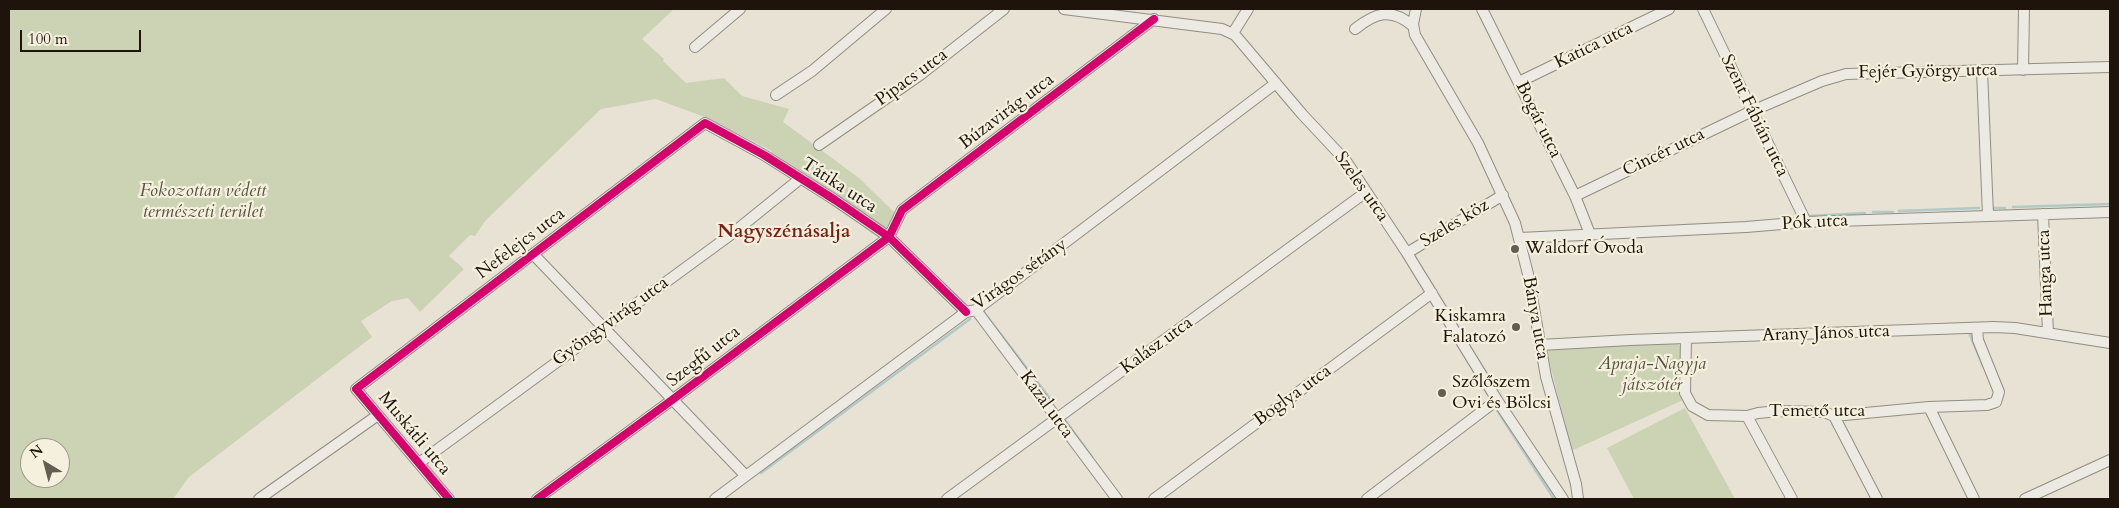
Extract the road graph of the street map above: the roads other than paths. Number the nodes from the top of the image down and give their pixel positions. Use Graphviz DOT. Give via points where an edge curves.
graph roads {
  1 [pos="740,9"];
  2 [pos="886,9"];
  3 [pos="1004,9"];
  4 [pos="1064,9"];
  5 [pos="1248,9"];
  6 [pos="1391,9"];
  7 [pos="1416,9"];
  8 [pos="1482,9"];
  9 [pos="1669,9"];
  10 [pos="1703,9"];
  11 [pos="2024,9"];
  12 [pos="1403,18"];
  13 [pos="1154,19"];
  14 [pos="1413,26"];
  15 [pos="1355,29"];
  16 [pos="1233,33"];
  17 [pos="696,47"];
  18 [pos="2110,67"];
  19 [pos="2023,70"];
  20 [pos="1982,71"];
  21 [pos="1519,82"];
  22 [pos="1276,83"];
  23 [pos="776,95"];
  24 [pos="1752,111"];
  25 [pos="705,123"];
  26 [pos="819,145"];
  27 [pos="801,178"];
  28 [pos="1366,192"];
  29 [pos="1503,195"];
  30 [pos="1575,196"];
  31 [pos="2110,212"];
  32 [pos="2044,214"];
  33 [pos="1988,215"];
  34 [pos="1806,222"];
  35 [pos="1590,234"];
  36 [pos="889,237"];
  37 [pos="1520,238"];
  38 [pos="1407,253"];
  39 [pos="533,254"];
  40 [pos="1432,293"];
  41 [pos="971,311"];
  42 [pos="604,326"];
  43 [pos="1977,328"];
  44 [pos="2048,333"];
  45 [pos="1686,338"];
  46 [pos="2110,343"];
  47 [pos="1540,345"];
  48 [pos="356,389"];
  49 [pos="672,400"];
  50 [pos="1497,400"];
  51 [pos="1929,407"];
  52 [pos="378,415"];
  53 [pos="1747,416"];
  54 [pos="1834,416"];
  55 [pos="1057,420"];
  56 [pos="2110,460"];
  57 [pos="419,463"];
  58 [pos="746,476"];
  59 [pos="259,499"];
  60 [pos="449,499"];
  61 [pos="537,499"];
  62 [pos="715,499"];
  63 [pos="947,499"];
  64 [pos="1117,499"];
  65 [pos="1154,499"];
  66 [pos="1367,499"];
  67 [pos="1563,499"];
  68 [pos="1578,499"];
  69 [pos="1792,499"];
  70 [pos="1877,499"];
  71 [pos="1974,499"];
  72 [pos="2024,499"];
  1 -- 17 [label="street"];
  2 -- 23 [label="street" via="812,71"];
  3 -- 26 [label="street, Pipacs utca" via="920,74"];
  4 -- 13 [label="street"];
  5 -- 16 [label="street"];
  6 -- 12 [label="street"];
  7 -- 14 [label="street"];
  8 -- 21 [label="street, Bogár utca"];
  9 -- 21 [label="street, Katica utca"];
  10 -- 24 [label="street, Szent Fábián utca"];
  11 -- 19 [label="street"];
  12 -- 14 [label="street"];
  12 -- 15 [label="street" via="1374,15"];
  13 -- 16 [label="street"];
  13 -- 36 [label="street, Búzavirág utca" via="902,210"];
  14 -- 29 [label="street, Bánya utca"];
  16 -- 22 [label="street, Szeles utca"];
  18 -- 19 [label="street, Fejér György utca"];
  19 -- 20 [label="street, Fejér György utca"];
  20 -- 24 [label="street, Fejér György utca" via="1846,74"];
  20 -- 33 [label="street"];
  21 -- 30 [label="street, Bogár utca"];
  22 -- 28 [label="street, Szeles utca" via="1343,157"];
  22 -- 41 [label="street, Virágos sétány"];
  24 -- 30 [label="street, Cincér utca"];
  24 -- 34 [label="street, Szent Fábián utca"];
  25 -- 27 [label="street, Tátika utca"];
  25 -- 39 [label="street, Nefelejcs utca"];
  27 -- 36 [label="street, Tátika utca"];
  27 -- 42 [label="street, Gyöngyvirág utca" via="733,233"];
  28 -- 38 [label="street, Szeles utca"];
  28 -- 55 [label="street, Kalász utca"];
  29 -- 37 [label="street, Bánya utca"];
  29 -- 38 [label="street, Szeles köz"];
  30 -- 35 [label="street, Bogár utca"];
  31 -- 32 [label="street, Pók utca"];
  32 -- 33 [label="street, Pók utca"];
  32 -- 44 [label="street, Hanga utca"];
  33 -- 34 [label="street, Pók utca"];
  34 -- 35 [label="street, Pók utca"];
  35 -- 37 [label="street, Pók utca"];
  36 -- 41 [label="street, Tátika utca"];
  36 -- 49 [label="street, Szegfű utca"];
  37 -- 47 [label="street, Bánya utca"];
  38 -- 40 [label="street, Szeles utca"];
  39 -- 42 [label="street"];
  39 -- 48 [label="street, Nefelejcs utca"];
  40 -- 50 [label="street, Szeles utca"];
  40 -- 65 [label="street, Boglya utca"];
  41 -- 55 [label="street, Kazal utca"];
  41 -- 58 [label="street, Virágos sétány"];
  42 -- 49 [label="street"];
  42 -- 57 [label="street, Gyöngyvirág utca"];
  43 -- 44 [label="street, Arany János utca" via="2015,328"];
  43 -- 45 [label="street, Arany János utca"];
  43 -- 51 [label="street, Temető utca" via="1978,340 2000,392 1996,402"];
  44 -- 46 [label="street, Arany János utca"];
  45 -- 47 [label="street, Arany János utca"];
  45 -- 53 [label="street, Temető utca" via="1685,393 1692,406 1708,415"];
  47 -- 68 [label="street, Bánya utca"];
  48 -- 52 [label="street, Muskátli utca"];
  49 -- 58 [label="street"];
  49 -- 61 [label="street, Szegfű utca"];
  50 -- 66 [label="street"];
  50 -- 67 [label="street, Szeles utca"];
  51 -- 54 [label="street, Temető utca"];
  51 -- 71 [label="street"];
  52 -- 57 [label="street, Muskátli utca"];
  52 -- 59 [label="street"];
  53 -- 54 [label="street, Temető utca" via="1779,411 1824,412"];
  53 -- 69 [label="street"];
  54 -- 70 [label="street"];
  55 -- 63 [label="street, Kalász utca"];
  55 -- 64 [label="street, Kazal utca"];
  56 -- 72 [label="street"];
  57 -- 60 [label="street, Muskátli utca"];
  58 -- 62 [label="street, Virágos sétány"];
}
